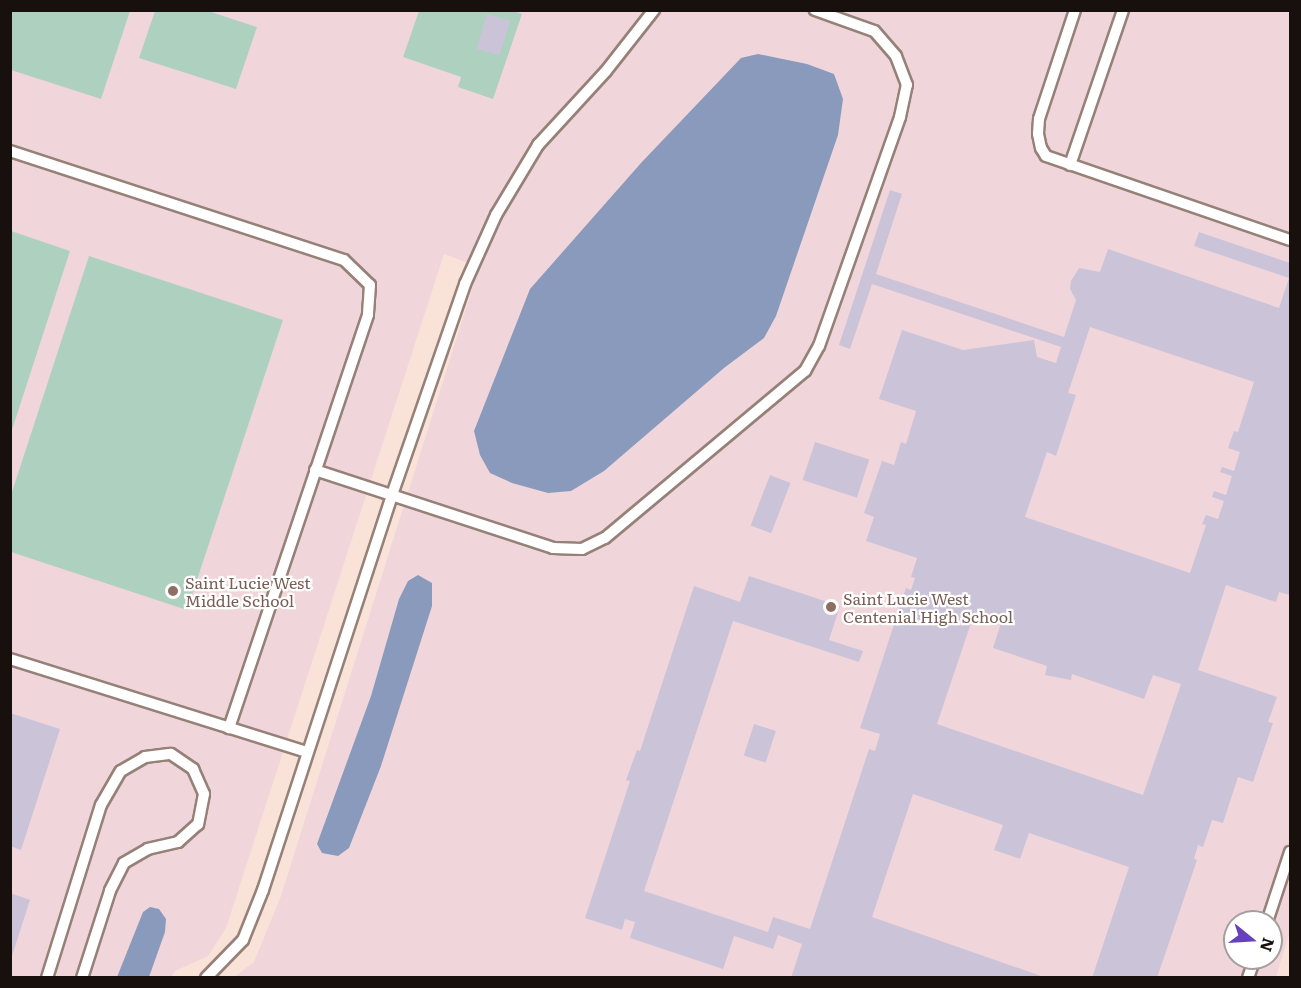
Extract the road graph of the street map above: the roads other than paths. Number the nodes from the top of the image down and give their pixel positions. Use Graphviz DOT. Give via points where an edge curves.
graph roads {
  1 [pos="654,10"];
  2 [pos="815,10"];
  3 [pos="1075,10"];
  4 [pos="1123,10"];
  5 [pos="10,151"];
  6 [pos="1070,165"];
  7 [pos="1290,240"];
  8 [pos="315,470"];
  9 [pos="392,495"];
  10 [pos="10,659"];
  11 [pos="228,728"];
  12 [pos="307,752"];
  13 [pos="1290,852"];
  14 [pos="1271,910"];
  15 [pos="47,978"];
  16 [pos="82,978"];
  17 [pos="206,978"];
  1 -- 9 [label="lane" via="606,71 538,145 496,215 465,284"];
  2 -- 9 [label="lane" via="874,31 896,56 907,85 900,117 819,346 806,371 605,538 582,549 553,548"];
  3 -- 6 [label="lane" via="1039,119 1038,134 1046,156"];
  4 -- 6 [label="lane"];
  5 -- 8 [label="lane" via="344,260 370,285 368,315"];
  6 -- 7 [label="lane"];
  8 -- 9 [label="lane"];
  8 -- 11 [label="lane"];
  9 -- 12 [label="lane"];
  10 -- 11 [label="lane"];
  11 -- 12 [label="lane"];
  12 -- 17 [label="lane" via="243,940"];
  13 -- 14 [label="lane"];
  15 -- 16 [label="lane" via="101,805 121,771 145,757 171,754 193,769 204,794 198,824 177,842 148,849 124,863 110,891"];
}
